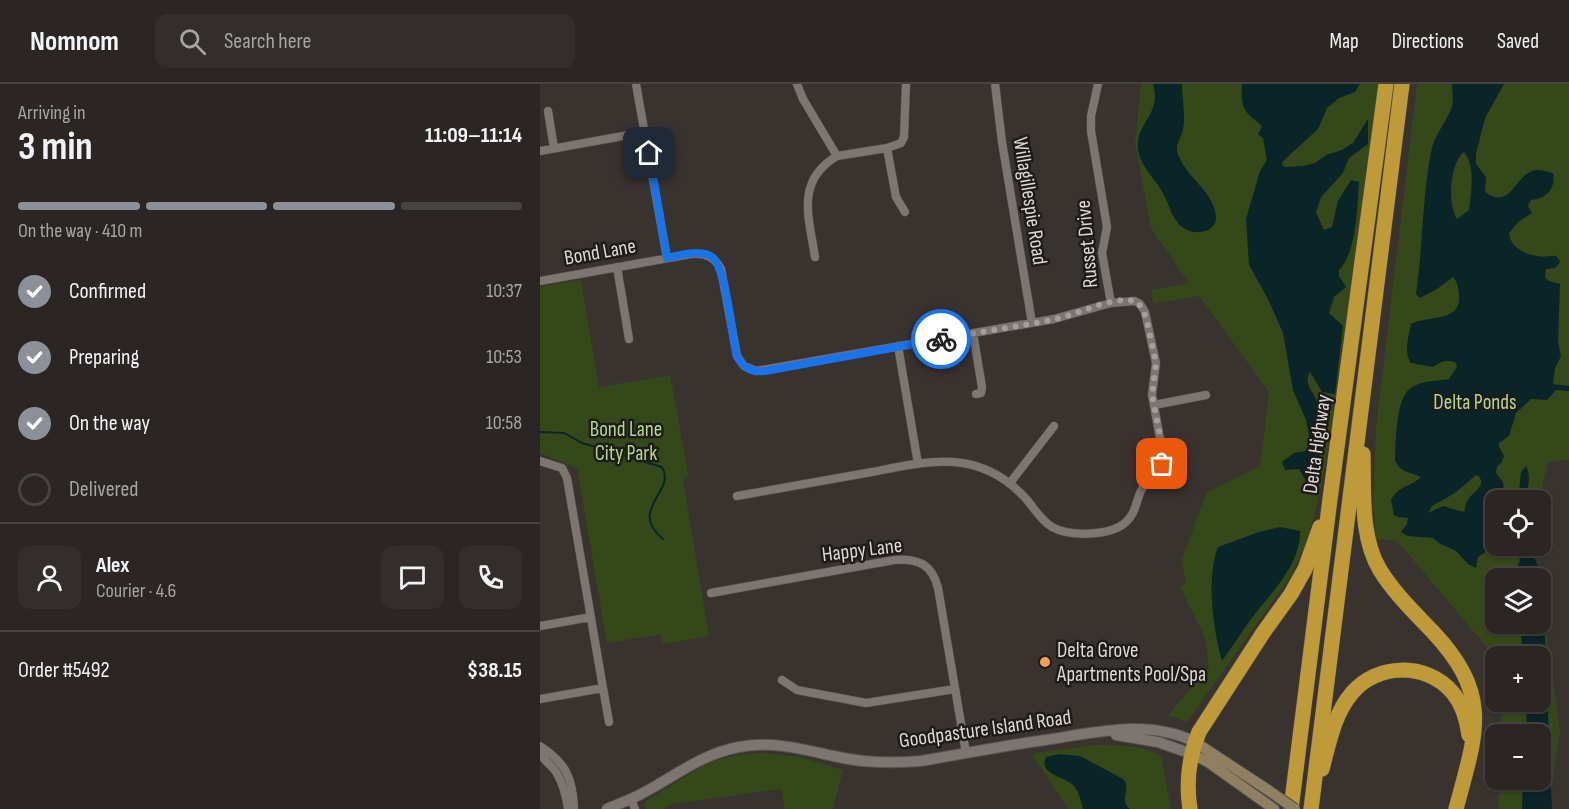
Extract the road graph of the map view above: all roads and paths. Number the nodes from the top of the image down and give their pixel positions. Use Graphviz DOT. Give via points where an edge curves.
graph roads {
  1 [pos="636,84"];
  2 [pos="797,84"];
  3 [pos="906,84"];
  4 [pos="995,84"];
  5 [pos="1098,84"];
  6 [pos="1386,84"];
  7 [pos="1402,84"];
  8 [pos="548,111"];
  9 [pos="645,132"];
  10 [pos="554,148"];
  11 [pos="887,148"];
  12 [pos="540,151"];
  13 [pos="837,156"];
  14 [pos="905,212"];
  15 [pos="816,256"];
  16 [pos="667,258"];
  17 [pos="617,267"];
  18 [pos="540,281"];
  19 [pos="1111,303"];
  20 [pos="1032,323"];
  21 [pos="973,333"];
  22 [pos="629,339"];
  23 [pos="898,346"];
  24 [pos="976,394"];
  25 [pos="1206,395"];
  26 [pos="1362,400"];
  27 [pos="1154,405"];
  28 [pos="1054,426"];
  29 [pos="540,461"];
  30 [pos="918,464"];
  31 [pos="1011,483"];
  32 [pos="737,496"];
  33 [pos="1330,499"];
  34 [pos="711,593"];
  35 [pos="591,617"];
  36 [pos="540,626"];
  37 [pos="782,680"];
  38 [pos="603,688"];
  39 [pos="955,689"];
  40 [pos="540,699"];
  41 [pos="609,722"];
  42 [pos="540,746"];
  43 [pos="1194,748"];
  44 [pos="540,753"];
  45 [pos="966,753"];
  46 [pos="1470,756"];
  47 [pos="633,804"];
  48 [pos="1270,806"];
  49 [pos="1311,808"];
  50 [pos="568,809"];
  51 [pos="574,809"];
  52 [pos="607,809"];
  53 [pos="1190,809"];
  54 [pos="1293,809"];
  55 [pos="1456,809"];
  1 -- 9 [label="street"];
  2 -- 13 [label="street"];
  3 -- 11 [label="street" via="903,140"];
  4 -- 20 [label="street, Willagillespie Road"];
  5 -- 19 [label="street, Russet Drive" via="1091,131 1107,227 1102,254"];
  6 -- 33 [label="highway, Delta Highway"];
  7 -- 26 [label="highway, Delta Highway"];
  8 -- 10 [label="street"];
  9 -- 10 [label="street"];
  9 -- 16 [label="street"];
  10 -- 12 [label="street"];
  11 -- 13 [label="street"];
  11 -- 14 [label="street" via="896,197"];
  13 -- 15 [label="street" via="820,170 808,191"];
  16 -- 17 [label="street, Bond Lane"];
  16 -- 23 [label="street, Bond Lane" via="699,253 717,262 737,356 750,370 774,370"];
  17 -- 18 [label="street, Bond Lane"];
  17 -- 22 [label="street"];
  19 -- 20 [label="street"];
  19 -- 27 [label="street, Russet Drive" via="1135,301 1145,312 1156,363"];
  20 -- 21 [label="street"];
  21 -- 23 [label="street"];
  21 -- 24 [label="street" via="982,387 981,393"];
  23 -- 30 [label="street"];
  25 -- 27 [label="street"];
  26 -- 46 [label="highway" via="1364,497 1370,545 1380,570 1396,593 1448,649 1465,674 1475,715"];
  26 -- 49 [label="highway, Delta Highway"];
  27 -- 31 [label="street, Russet Drive" via="1162,464 1141,490 1132,515 1120,527 1082,534 1062,531 1041,518"];
  28 -- 31 [label="street"];
  29 -- 35 [label="street" via="562,468 567,478"];
  30 -- 31 [label="street, Russet Drive" via="969,464"];
  30 -- 32 [label="street, Russet Drive"];
  33 -- 43 [label="highway" via="1298,582 1199,732"];
  33 -- 54 [label="highway, Delta Highway"];
  34 -- 39 [label="street, Happy Lane" via="894,560 922,564 933,573 939,588"];
  35 -- 36 [label="street"];
  35 -- 38 [label="street"];
  37 -- 39 [label="street" via="796,690 867,703"];
  38 -- 40 [label="street"];
  38 -- 41 [label="street"];
  39 -- 45 [label="street, Happy Lane"];
  42 -- 51 [label="street" via="570,776"];
  43 -- 45 [label="street, Goodpasture Island Road" via="1185,737 1120,728"];
  43 -- 48 [label="main road, Goodpasture Island Road"];
  43 -- 53 [label="highway" via="1188,784"];
  43 -- 54 [label="main road, Goodpasture Island Road, bridge" via="1268,790"];
  44 -- 50 [label="street" via="554,769"];
  45 -- 47 [label="street, Goodpasture Island Road" via="893,762 845,759 785,745 739,747 696,761"];
  46 -- 49 [label="highway" via="1466,720 1448,687 1418,672 1382,673 1357,688 1340,711"];
  46 -- 55 [label="highway"];
  47 -- 52 [label="street, Goodpasture Island Road"];
}
